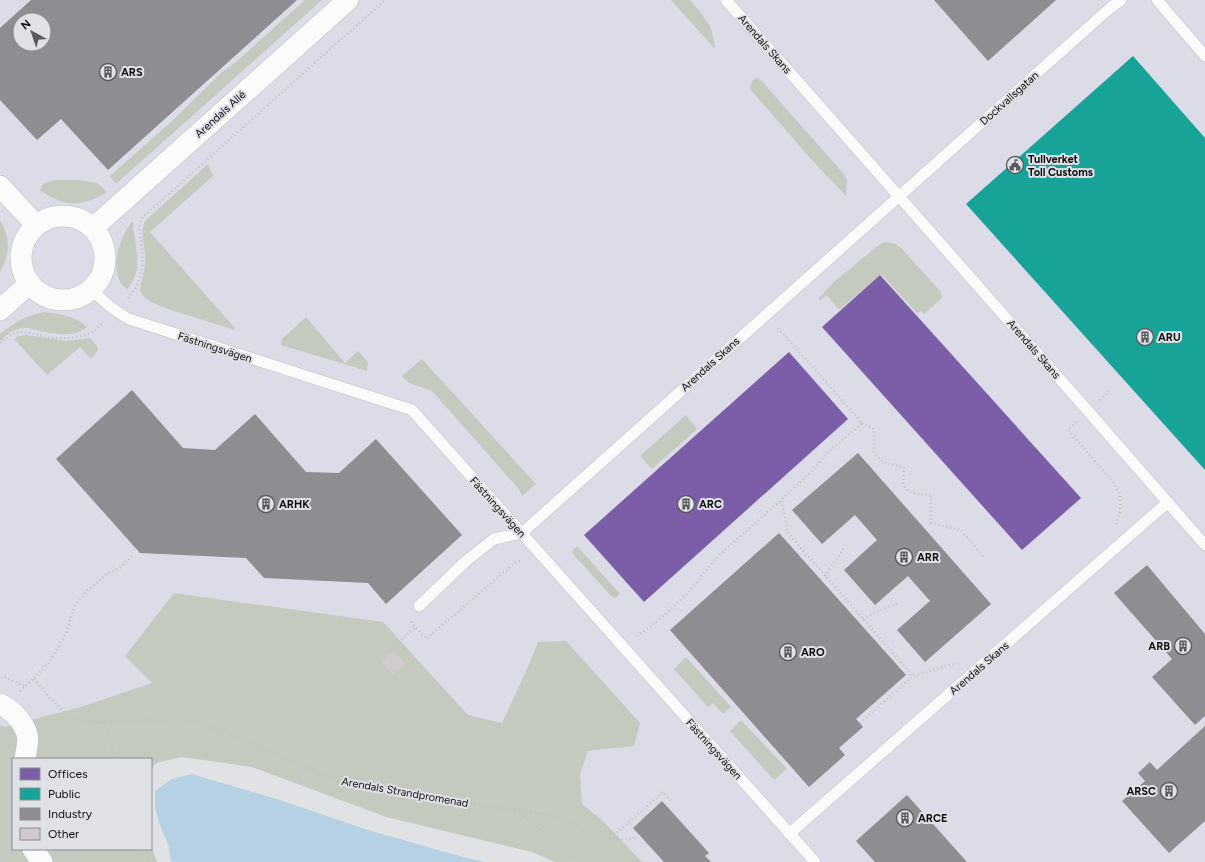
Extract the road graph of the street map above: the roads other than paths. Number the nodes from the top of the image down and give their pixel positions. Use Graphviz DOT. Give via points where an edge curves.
graph roads {
  1 [pos="348,0"];
  2 [pos="726,0"];
  3 [pos="1121,0"];
  4 [pos="1157,0"];
  5 [pos="1205,56"];
  6 [pos="0,186"];
  7 [pos="899,196"];
  8 [pos="36,225"];
  9 [pos="92,228"];
  10 [pos="30,283"];
  11 [pos="91,288"];
  12 [pos="0,310"];
  13 [pos="1168,502"];
  14 [pos="522,533"];
  15 [pos="1205,545"];
  16 [pos="419,606"];
  17 [pos="1,705"];
  18 [pos="25,758"];
  19 [pos="789,834"];
  20 [pos="34,850"];
  21 [pos="42,862"];
  22 [pos="815,862"];
  1 -- 9 [label="street, Arendals Allé"];
  2 -- 7 [label="lane, Arendals Skans"];
  3 -- 7 [label="lane, Dockvallsgatan"];
  4 -- 5 [label="lane"];
  6 -- 8 [label="street"];
  7 -- 13 [label="lane, Arendals Skans"];
  7 -- 14 [label="lane, Arendals Skans"];
  8 -- 9 [label="street" via="50,218 65,216 80,220"];
  8 -- 10 [label="street" via="25,240 21,253 23,272"];
  9 -- 11 [label="street" via="101,240 104,258 100,277"];
  10 -- 11 [label="street" via="42,294 59,299 76,297"];
  10 -- 12 [label="street"];
  11 -- 14 [label="lane, Fästningsvägen" via="102,300 129,319 412,410"];
  13 -- 15 [label="lane, Arendals Skans"];
  13 -- 19 [label="lane, Arendals Skans"];
  14 -- 16 [label="lane" via="494,539 466,561"];
  14 -- 19 [label="lane, Fästningsvägen"];
  17 -- 18 [label="street" via="12,711 27,735"];
  19 -- 22 [label="lane, Fästningsvägen"];
  20 -- 21 [label="street"];
}
